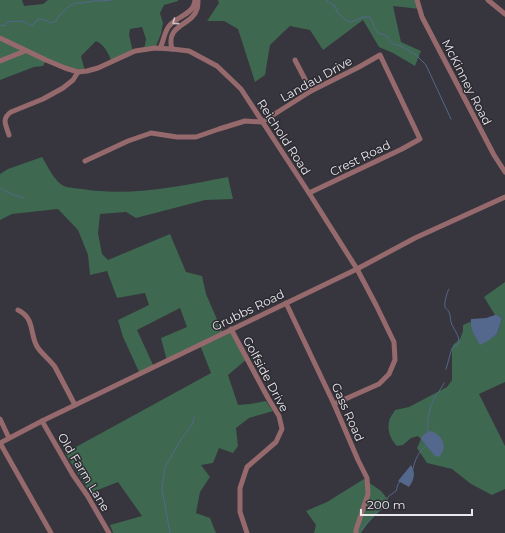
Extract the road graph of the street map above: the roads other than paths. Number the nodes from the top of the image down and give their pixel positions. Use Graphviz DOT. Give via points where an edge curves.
graph roads {
  1 [pos="195,0"];
  2 [pos="198,0"];
  3 [pos="418,0"];
  4 [pos="488,0"];
  5 [pos="505,14"];
  6 [pos="0,38"];
  7 [pos="160,48"];
  8 [pos="172,49"];
  9 [pos="25,50"];
  10 [pos="295,60"];
  11 [pos="0,61"];
  12 [pos="78,72"];
  13 [pos="311,91"];
  14 [pos="262,122"];
  15 [pos="9,134"];
  16 [pos="420,139"];
  17 [pos="85,161"];
  18 [pos="505,172"];
  19 [pos="309,193"];
  20 [pos="505,197"];
  21 [pos="357,269"];
  22 [pos="286,303"];
  23 [pos="18,310"];
  24 [pos="231,329"];
  25 [pos="334,404"];
  26 [pos="75,405"];
  27 [pos="0,419"];
  28 [pos="42,421"];
  29 [pos="9,438"];
  30 [pos="0,443"];
  31 [pos="51,533"];
  32 [pos="109,533"];
  33 [pos="247,533"];
  34 [pos="356,533"];
  1 -- 7 [label="street, one-way" via="191,9 170,25"];
  2 -- 8 [label="street" via="197,10 192,17 173,34 170,42"];
  3 -- 18 [label="street, McKinney Road" via="422,17"];
  4 -- 5 [label="street"];
  6 -- 9 [label="street"];
  7 -- 8 [label="street, Reichold Road"];
  7 -- 12 [label="street, Reichold Road" via="135,51 98,68"];
  8 -- 14 [label="street, Reichold Road" via="189,51 217,66 241,90"];
  9 -- 11 [label="street"];
  9 -- 12 [label="street"];
  10 -- 13 [label="street"];
  12 -- 15 [label="street" via="63,88 6,115 4,120"];
  13 -- 14 [label="street, Landau Drive"];
  13 -- 16 [label="street, Landau Drive" via="380,55"];
  14 -- 17 [label="street" via="245,121 196,137 151,133"];
  14 -- 19 [label="street, Reichold Road"];
  16 -- 19 [label="street, Crest Road"];
  19 -- 21 [label="street, Reichold Road"];
  20 -- 21 [label="street, Grubbs Road" via="415,238"];
  21 -- 22 [label="street, Grubbs Road"];
  21 -- 25 [label="street, Reichold Road" via="394,342 395,360 390,374 379,384"];
  22 -- 24 [label="street, Grubbs Road"];
  22 -- 25 [label="street, Gass Road"];
  23 -- 26 [label="street" via="28,318 34,341 53,365"];
  24 -- 26 [label="street, Grubbs Road"];
  24 -- 33 [label="street, Golfside Drive" via="279,416 282,429 276,442 248,467 240,488 240,512"];
  25 -- 34 [label="street, Gass Road" via="367,478 368,494"];
  26 -- 28 [label="street, Grubbs Road"];
  27 -- 29 [label="street"];
  28 -- 29 [label="street, Grubbs Road"];
  28 -- 32 [label="street, Old Farm Lane"];
  29 -- 30 [label="street, Grubbs Road"];
  30 -- 31 [label="street"];
}
